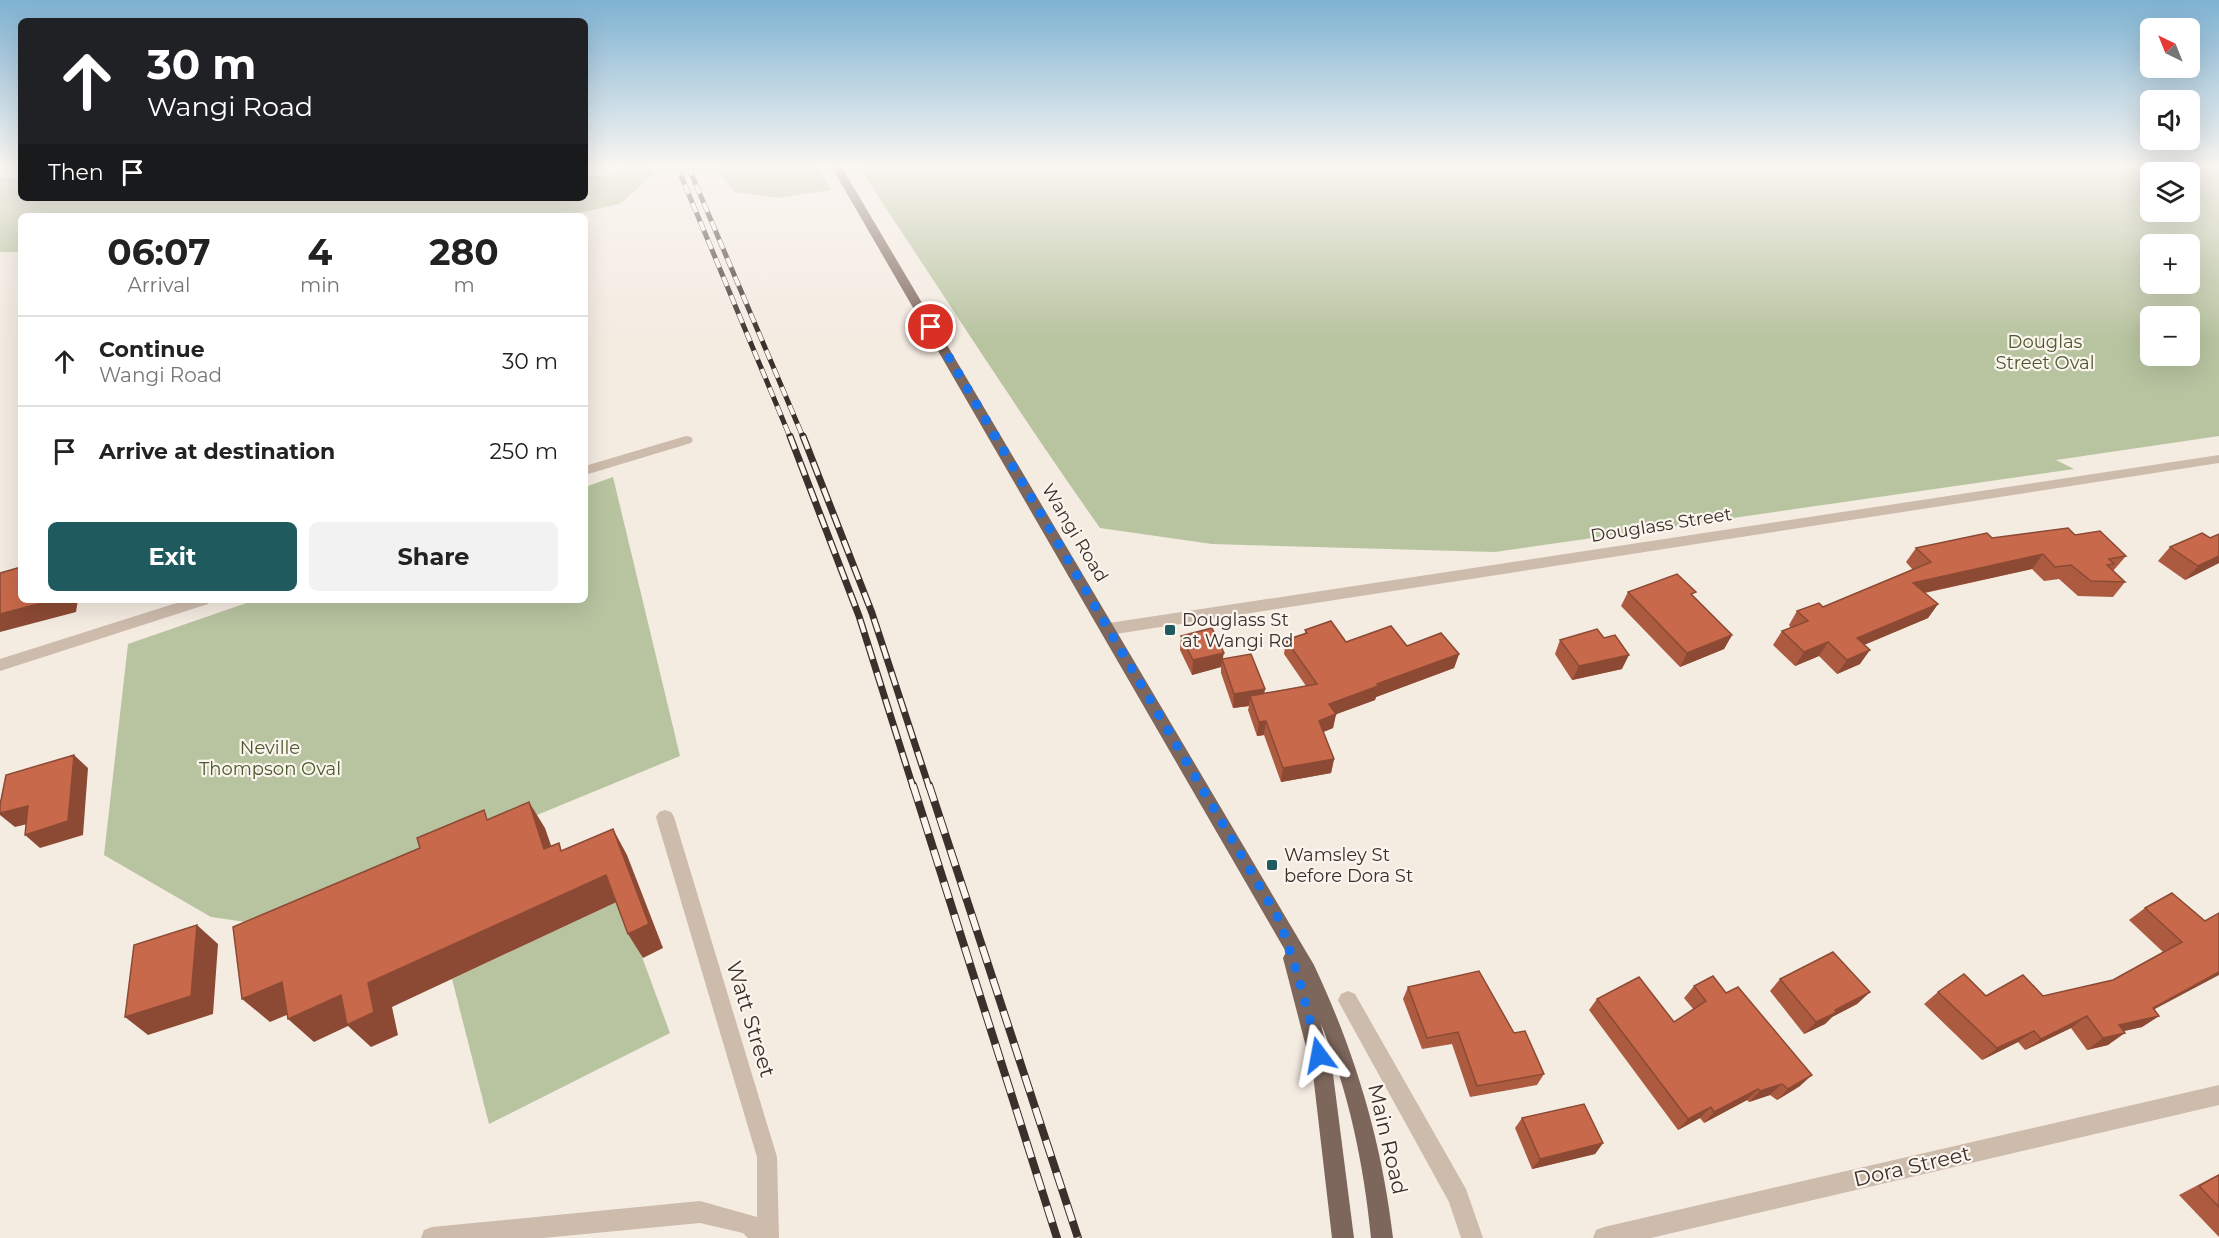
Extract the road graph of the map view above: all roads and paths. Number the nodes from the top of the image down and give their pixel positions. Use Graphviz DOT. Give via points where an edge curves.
graph roads {
  1 [pos="870,224"];
  2 [pos="686,440"];
  3 [pos="2219,459"];
  4 [pos="588,470"];
  5 [pos="194,603"];
  6 [pos="1109,629"];
  7 [pos="0,665"];
  8 [pos="665,817"];
  9 [pos="1280,921"];
  10 [pos="1348,1000"];
  11 [pos="2219,1095"];
  12 [pos="432,1238"];
  13 [pos="767,1238"];
  14 [pos="1343,1238"];
  15 [pos="1382,1238"];
  16 [pos="1472,1238"];
  17 [pos="1604,1238"];
  1 -- 6 [label="main road, Wangi Road"];
  2 -- 4 [label="street"];
  3 -- 6 [label="street, Douglass Street"];
  5 -- 7 [label="street"];
  6 -- 9 [label="main road, Wangi Road"];
  8 -- 13 [label="street, Watt Street" via="767,1156"];
  9 -- 14 [label="main road" via="1323,1074"];
  9 -- 15 [label="main road, Main Road" via="1320,996 1348,1076 1369,1152"];
  10 -- 16 [label="street" via="1458,1197"];
  11 -- 17 [label="street, Dora Street"];
  12 -- 13 [label="street" via="700,1212 748,1224"];
}
